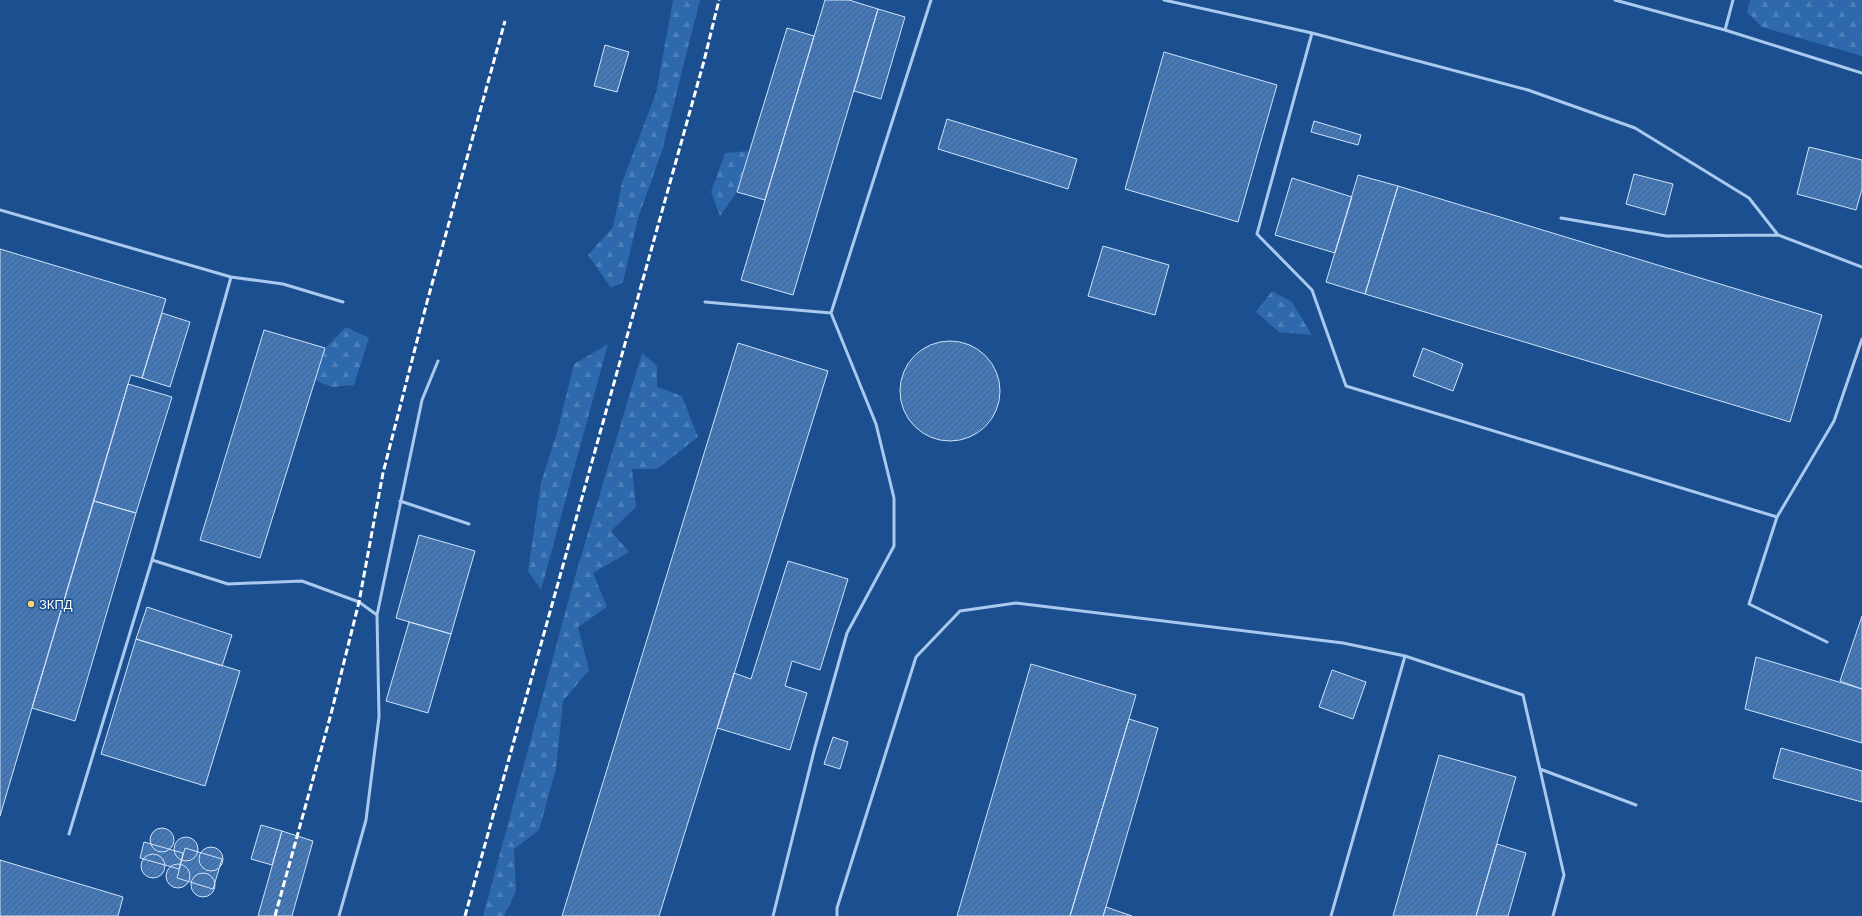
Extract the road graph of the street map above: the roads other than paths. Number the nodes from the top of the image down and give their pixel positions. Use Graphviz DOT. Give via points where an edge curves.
graph roads {
  1 [pos="931,0"];
  2 [pos="1164,0"];
  3 [pos="1615,0"];
  4 [pos="1733,0"];
  5 [pos="1725,30"];
  6 [pos="1312,33"];
  7 [pos="1862,73"];
  8 [pos="0,210"];
  9 [pos="1561,218"];
  10 [pos="1778,235"];
  11 [pos="1862,267"];
  12 [pos="231,277"];
  13 [pos="343,302"];
  14 [pos="705,302"];
  15 [pos="831,313"];
  16 [pos="1862,339"];
  17 [pos="438,361"];
  18 [pos="400,501"];
  19 [pos="1777,517"];
  20 [pos="470,524"];
  21 [pos="152,560"];
  22 [pos="377,615"];
  23 [pos="1827,642"];
  24 [pos="1405,656"];
  25 [pos="1540,769"];
  26 [pos="1636,805"];
  27 [pos="69,834"];
  28 [pos="339,916"];
  29 [pos="773,916"];
  30 [pos="836,916"];
  31 [pos="1331,916"];
  32 [pos="1553,916"];
  1 -- 15 [label="lane"];
  2 -- 6 [label="lane"];
  3 -- 5 [label="lane"];
  4 -- 5 [label="lane"];
  5 -- 7 [label="lane"];
  6 -- 10 [label="lane" via="1528,90 1635,128 1749,198"];
  6 -- 19 [label="lane" via="1256,234 1312,290 1346,386"];
  8 -- 12 [label="lane"];
  9 -- 10 [label="lane" via="1666,236"];
  10 -- 11 [label="lane"];
  12 -- 13 [label="lane" via="283,284"];
  12 -- 21 [label="lane"];
  14 -- 15 [label="lane"];
  15 -- 29 [label="lane" via="876,424 894,498 894,546 847,633 815,747"];
  16 -- 19 [label="lane" via="1834,421"];
  17 -- 18 [label="lane" via="422,400"];
  18 -- 20 [label="lane"];
  18 -- 22 [label="lane"];
  19 -- 23 [label="lane" via="1749,604"];
  21 -- 22 [label="lane" via="228,584 302,581 359,602"];
  21 -- 27 [label="lane"];
  22 -- 28 [label="lane" via="379,717 366,820"];
  24 -- 25 [label="lane" via="1523,695"];
  24 -- 30 [label="lane" via="1343,643 1016,603 960,611 916,657"];
  24 -- 31 [label="lane"];
  25 -- 26 [label="lane"];
  25 -- 32 [label="lane" via="1564,875"];
}
